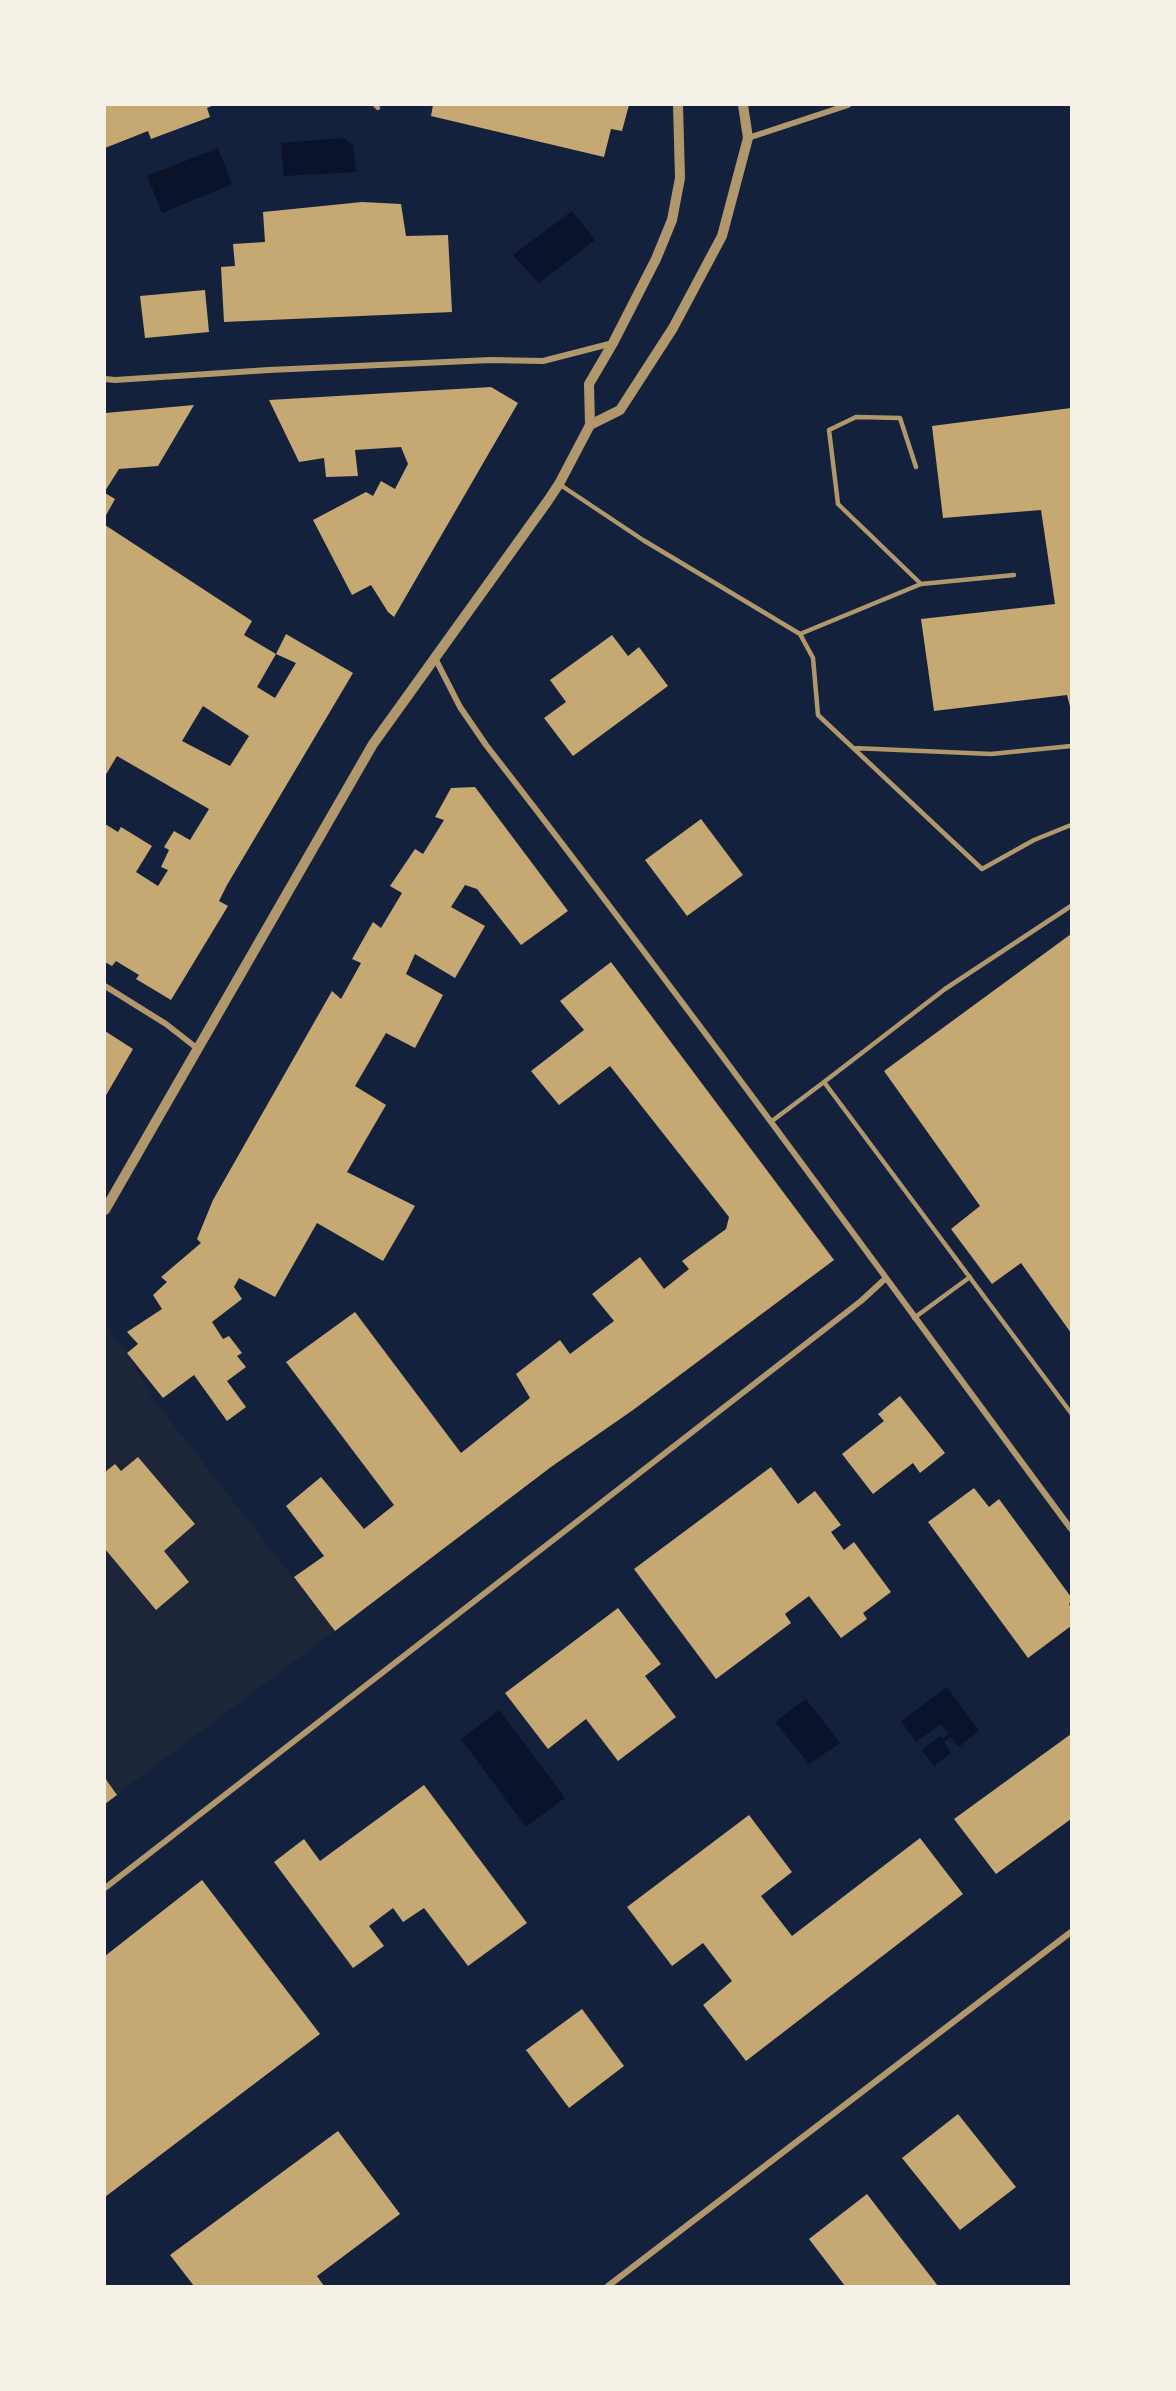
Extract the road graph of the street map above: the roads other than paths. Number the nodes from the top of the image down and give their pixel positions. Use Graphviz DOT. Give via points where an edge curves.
graph roads {
  1 [pos="678,105"];
  2 [pos="743,105"];
  3 [pos="848,105"];
  4 [pos="748,138"];
  5 [pos="614,343"];
  6 [pos="105,379"];
  7 [pos="590,425"];
  8 [pos="916,467"];
  9 [pos="559,484"];
  10 [pos="1014,575"];
  11 [pos="921,584"];
  12 [pos="800,634"];
  13 [pos="434,656"];
  14 [pos="1071,746"];
  15 [pos="853,748"];
  16 [pos="1071,825"];
  17 [pos="1071,906"];
  18 [pos="105,986"];
  19 [pos="198,1049"];
  20 [pos="824,1082"];
  21 [pos="772,1121"];
  22 [pos="105,1210"];
  23 [pos="970,1277"];
  24 [pos="885,1279"];
  25 [pos="914,1318"];
  26 [pos="1071,1413"];
  27 [pos="1071,1529"];
  28 [pos="105,1888"];
  29 [pos="1071,1932"];
  30 [pos="608,2286"];
  1 -- 5 [label="street" via="680,178 672,220"];
  2 -- 4 [label="street"];
  3 -- 4 [label="street"];
  4 -- 7 [label="street" via="722,236 673,328 620,410"];
  5 -- 6 [label="street" via="543,361 479,360"];
  5 -- 7 [label="street" via="589,384"];
  7 -- 9 [label="street"];
  8 -- 11 [label="lane" via="900,418 856,417 829,430 838,504"];
  9 -- 12 [label="lane" via="643,540"];
  9 -- 13 [label="street"];
  10 -- 11 [label="lane"];
  11 -- 12 [label="lane"];
  12 -- 15 [label="lane" via="813,658 818,715"];
  13 -- 19 [label="street" via="373,744"];
  13 -- 21 [label="street" via="460,707 486,745"];
  14 -- 15 [label="lane" via="991,754"];
  15 -- 16 [label="lane" via="982,869"];
  17 -- 20 [label="lane" via="945,989"];
  18 -- 19 [label="street"];
  19 -- 22 [label="street"];
  20 -- 21 [label="lane"];
  20 -- 23 [label="lane"];
  21 -- 24 [label="street"];
  23 -- 25 [label="lane"];
  23 -- 26 [label="lane"];
  24 -- 25 [label="street"];
  24 -- 28 [label="street"];
  25 -- 27 [label="street"];
  29 -- 30 [label="street"];
}
